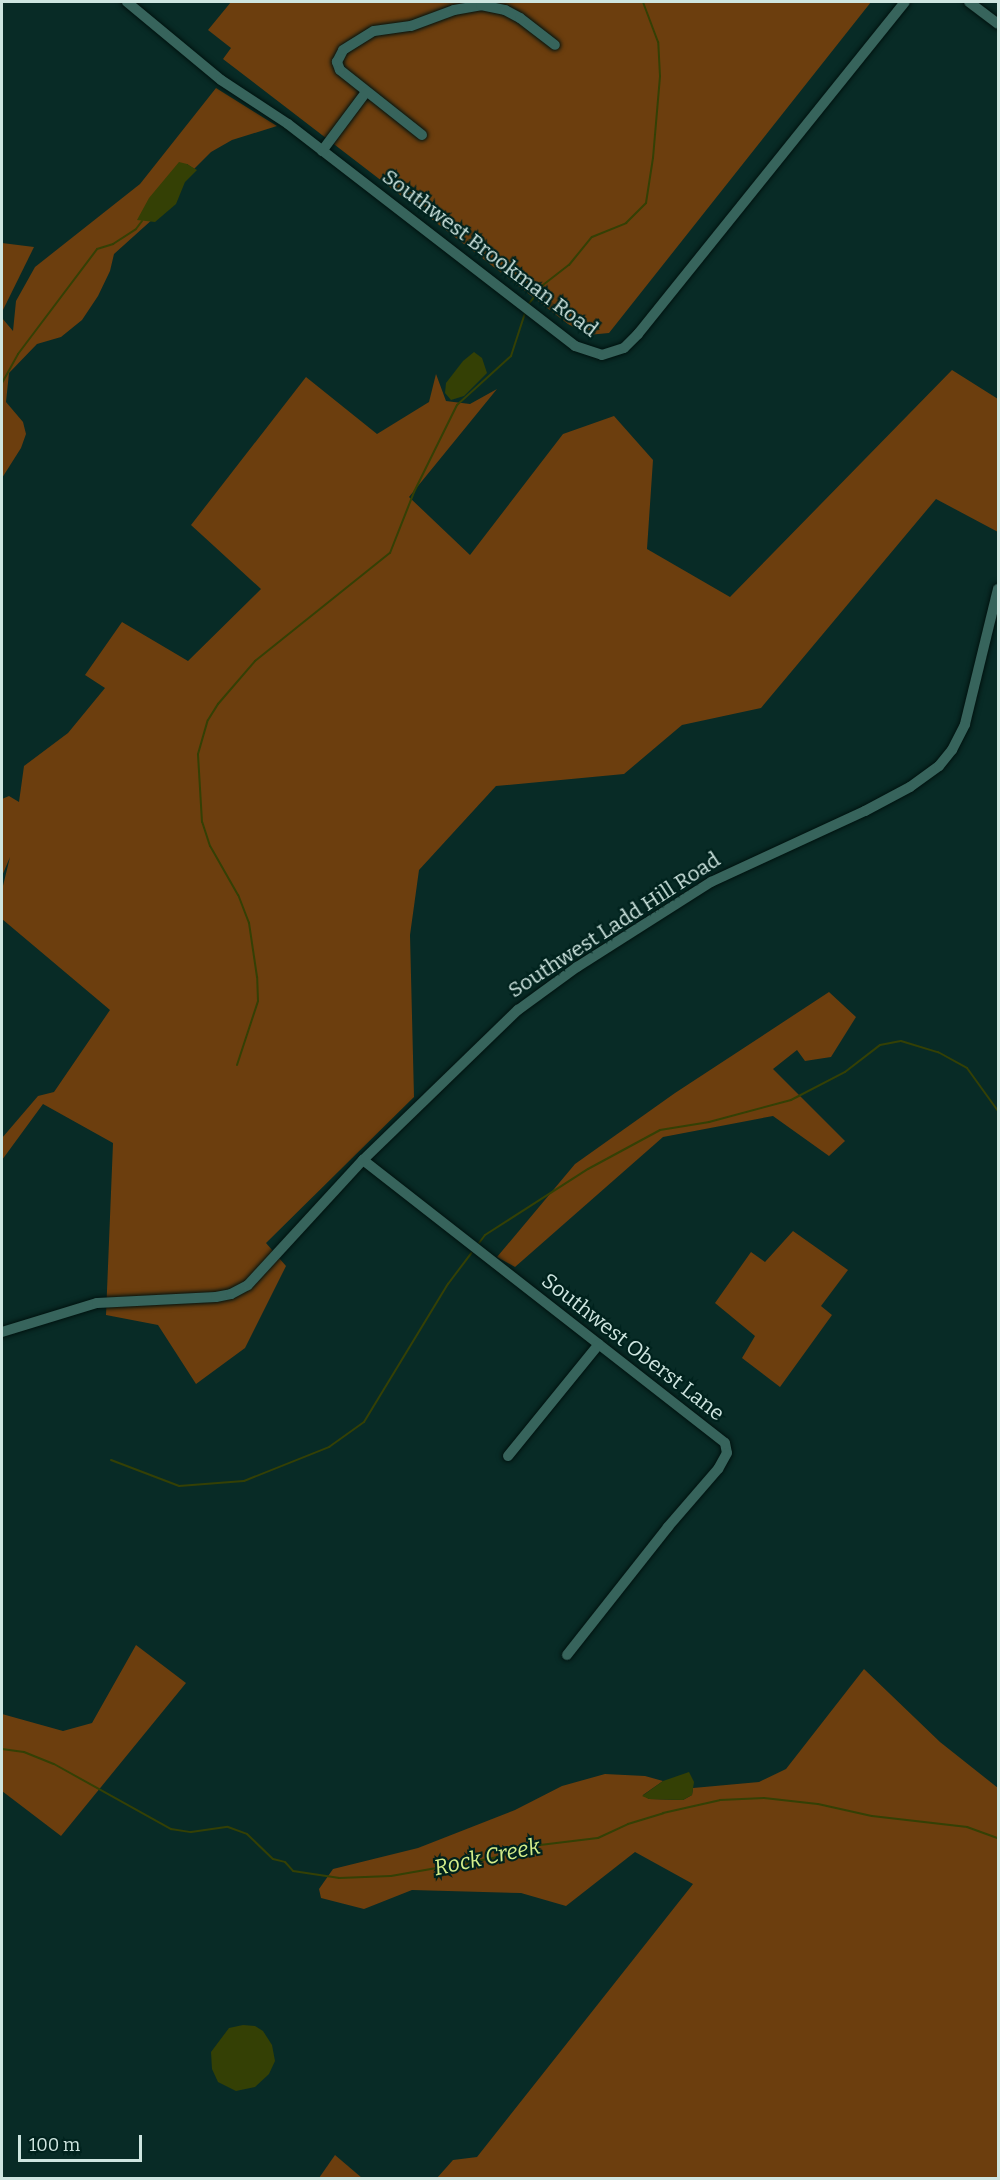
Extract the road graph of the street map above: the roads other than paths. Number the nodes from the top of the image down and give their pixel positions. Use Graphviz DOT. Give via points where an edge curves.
graph roads {
  1 [pos="905,2"];
  2 [pos="969,2"];
  3 [pos="134,4"];
  4 [pos="999,24"];
  5 [pos="555,45"];
  6 [pos="366,92"];
  7 [pos="422,135"];
  8 [pos="322,151"];
  9 [pos="999,589"];
  10 [pos="363,1160"];
  11 [pos="2,1332"];
  12 [pos="598,1344"];
  13 [pos="508,1456"];
  14 [pos="567,1655"];
  1 -- 8 [label="street, Southwest Brookman Road" via="638,334 624,348 602,355 575,346"];
  2 -- 4 [label="street"];
  3 -- 8 [label="street, Southwest Brookman Road" via="221,80"];
  5 -- 6 [label="street" via="505,10 481,5 463,8 411,26 374,31 343,50 337,59 338,66"];
  6 -- 7 [label="street"];
  6 -- 8 [label="street"];
  9 -- 10 [label="street, Southwest Ladd Hill Road" via="966,721 949,755 935,770 857,815 711,882 569,973 507,1019"];
  10 -- 11 [label="street, Southwest Ladd Hill Road" via="265,1269 240,1290 204,1298 97,1303"];
  10 -- 12 [label="street, Southwest Oberst Lane"];
  12 -- 13 [label="street"];
  12 -- 14 [label="street, Southwest Oberst Lane" via="725,1443 727,1453"];
}
